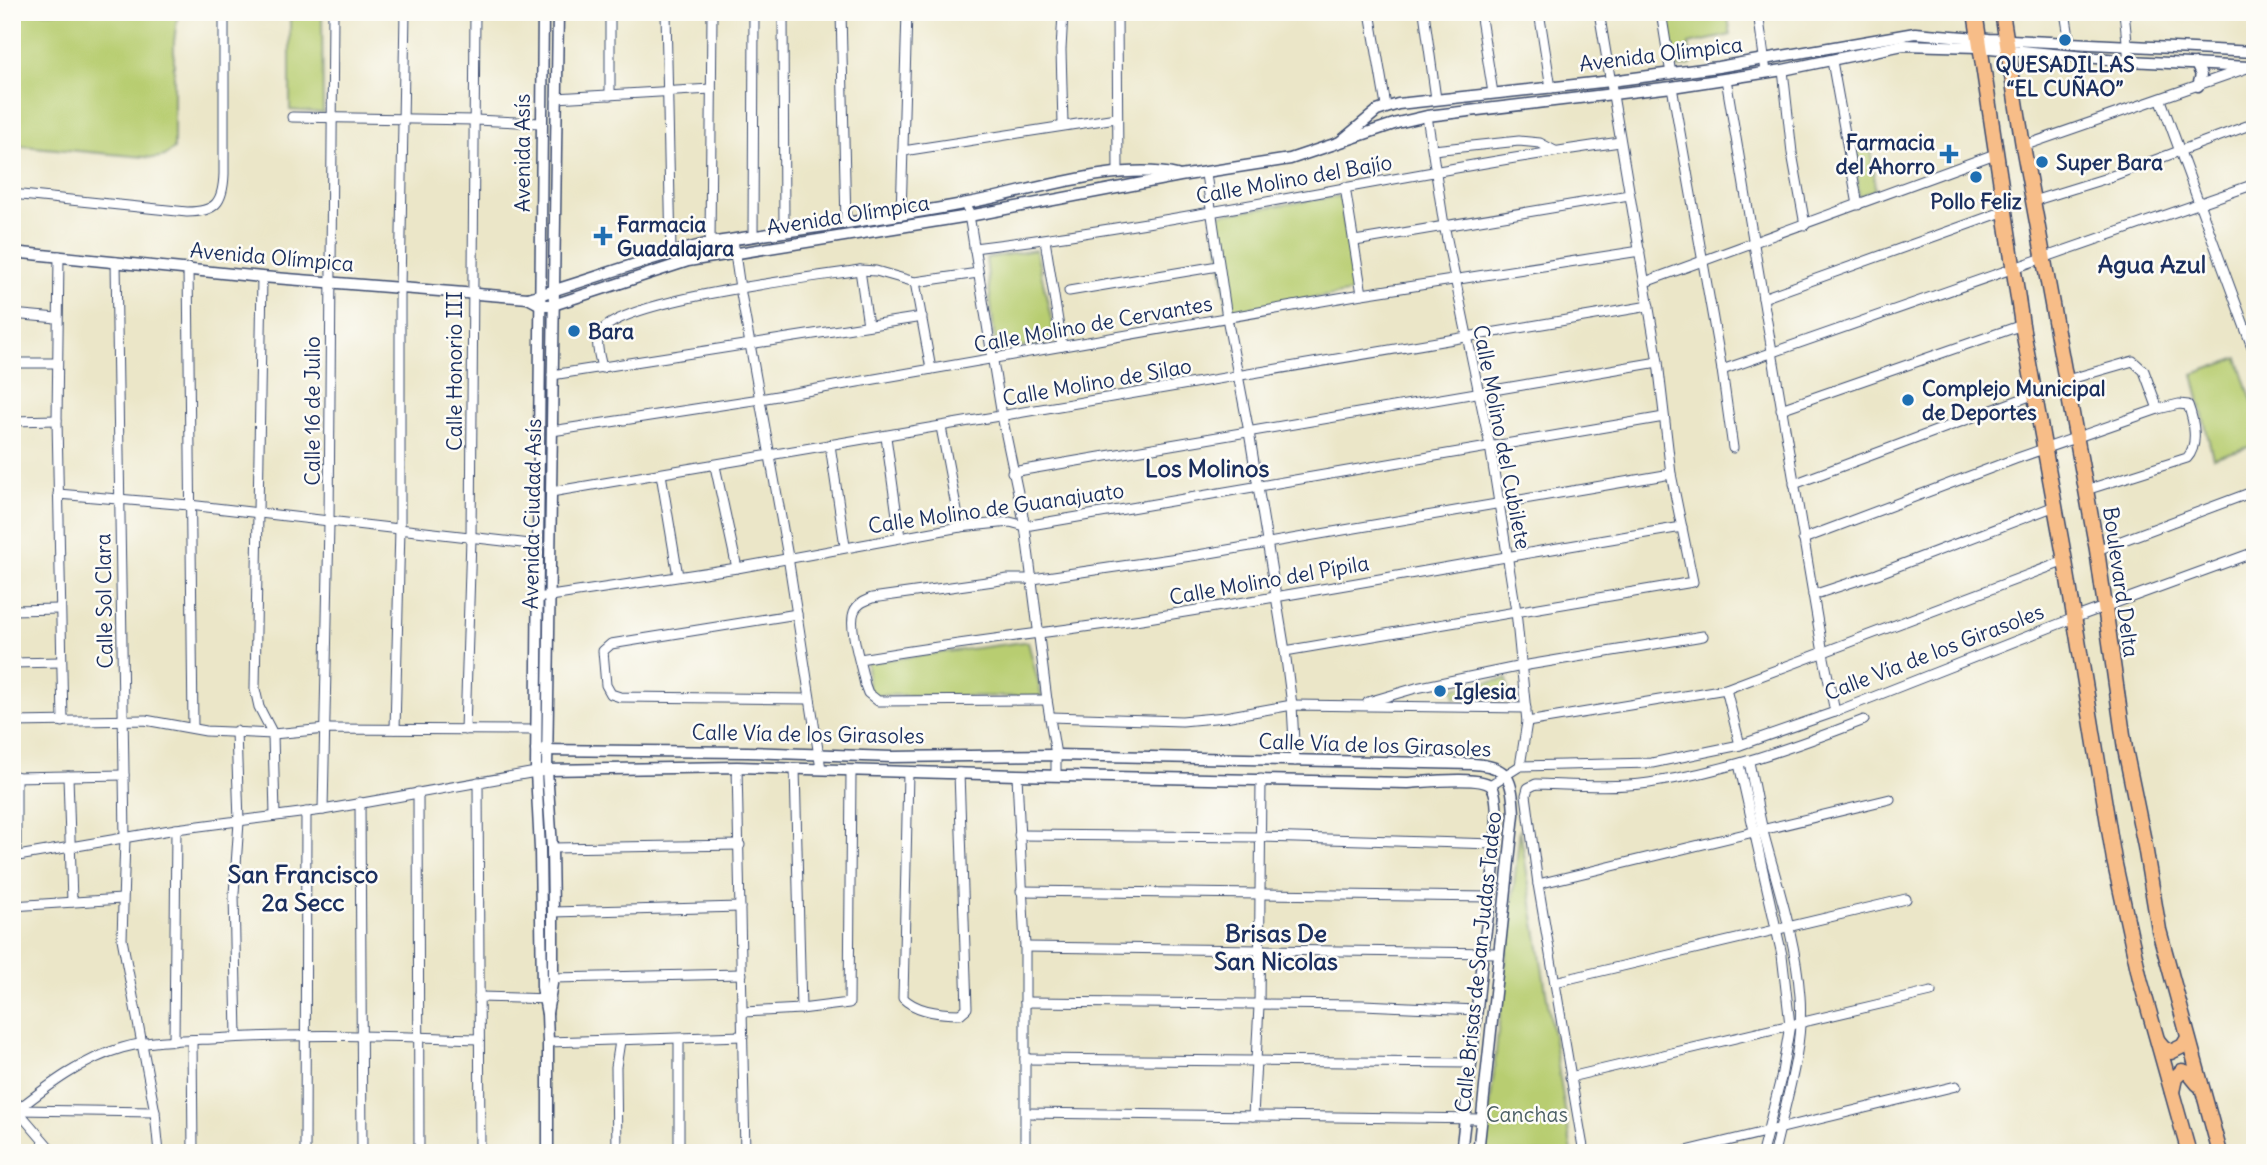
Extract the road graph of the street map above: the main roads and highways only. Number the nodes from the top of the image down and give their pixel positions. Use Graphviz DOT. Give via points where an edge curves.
graph roads {
  1 [pos="2002,12"];
  2 [pos="1974,32"];
  3 [pos="2188,1038"];
  4 [pos="2158,1041"];
  5 [pos="2200,1088"];
  6 [pos="2172,1093"];
  7 [pos="2189,1153"];
  8 [pos="2220,1153"];
  1 -- 3 [label="main road, Boulevard Delta" via="2086,490 2125,749 2159,930"];
  2 -- 4 [label="main road" via="2114,860"];
  3 -- 4 [label="main road" via="2171,1052"];
  3 -- 5 [label="main road, Boulevard Delta"];
  4 -- 6 [label="main road"];
  5 -- 6 [label="main road" via="2182,1071"];
  5 -- 8 [label="main road, Boulevard Delta"];
  6 -- 7 [label="main road"];
}
